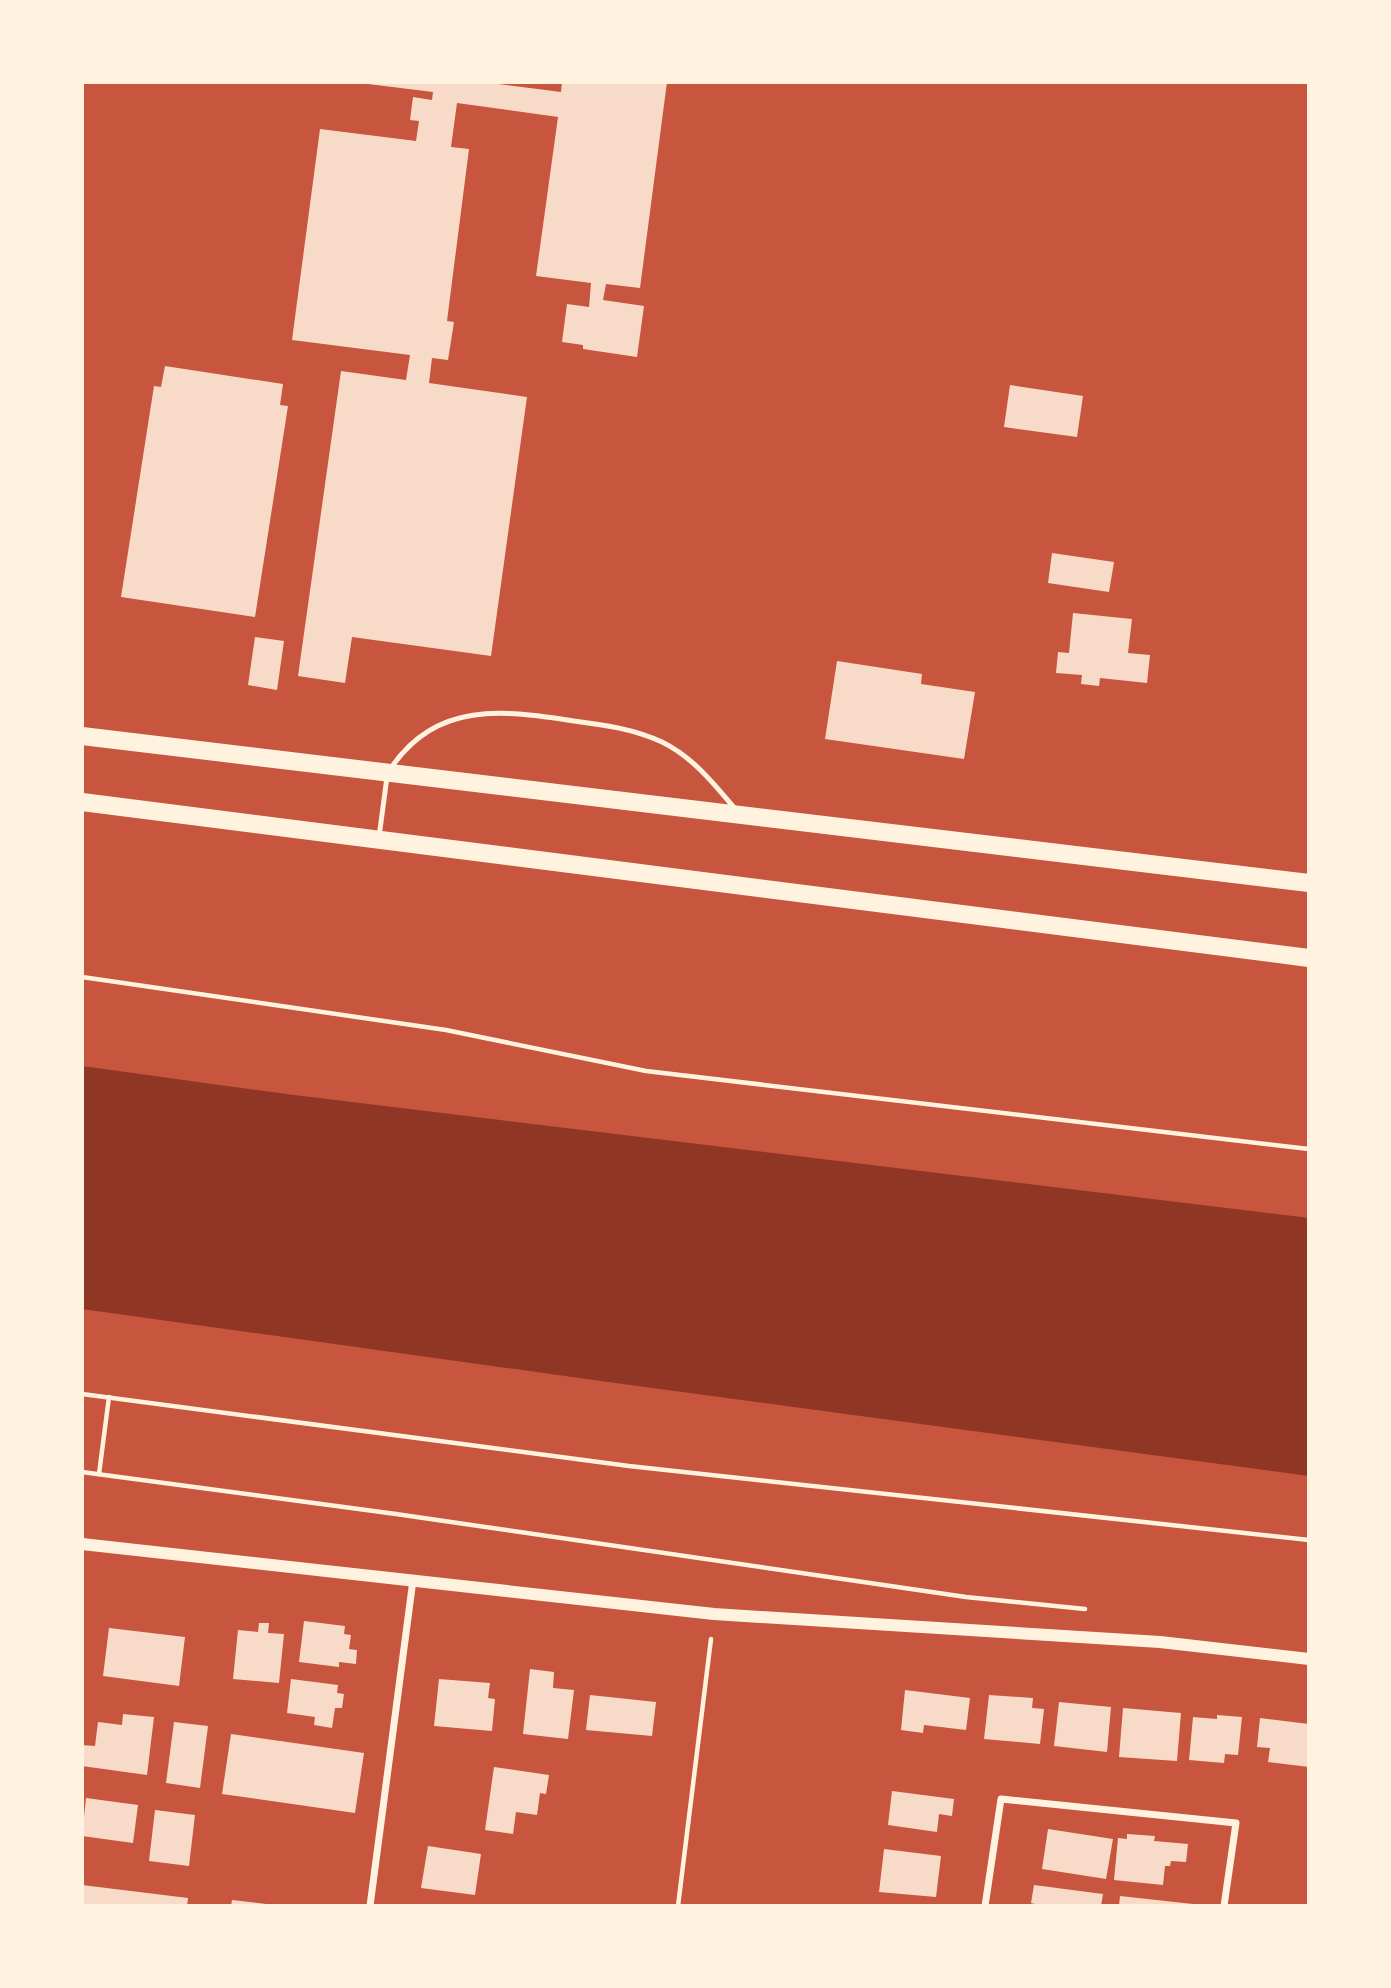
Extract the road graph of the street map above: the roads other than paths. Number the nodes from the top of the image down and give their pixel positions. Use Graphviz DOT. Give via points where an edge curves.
graph roads {
  1 [pos="82,736"];
  2 [pos="388,773"];
  3 [pos="82,802"];
  4 [pos="741,816"];
  5 [pos="379,840"];
  6 [pos="1309,883"];
  7 [pos="1309,958"];
  8 [pos="82,1544"];
  9 [pos="413,1580"];
  10 [pos="1309,1660"];
  11 [pos="370,1906"];
  12 [pos="985,1906"];
  13 [pos="1224,1906"];
  1 -- 2 [label="main road"];
  2 -- 4 [label="main road"];
  2 -- 4 [label="lane" via="421,735 443,723 481,712 540,715 627,729 664,743 695,764"];
  2 -- 5 [label="lane"];
  3 -- 5 [label="main road"];
  4 -- 6 [label="main road"];
  5 -- 7 [label="main road"];
  8 -- 9 [label="street"];
  9 -- 10 [label="street" via="714,1614 1160,1642"];
  9 -- 11 [label="street"];
  12 -- 13 [label="street" via="1001,1800 1236,1823"];
}
